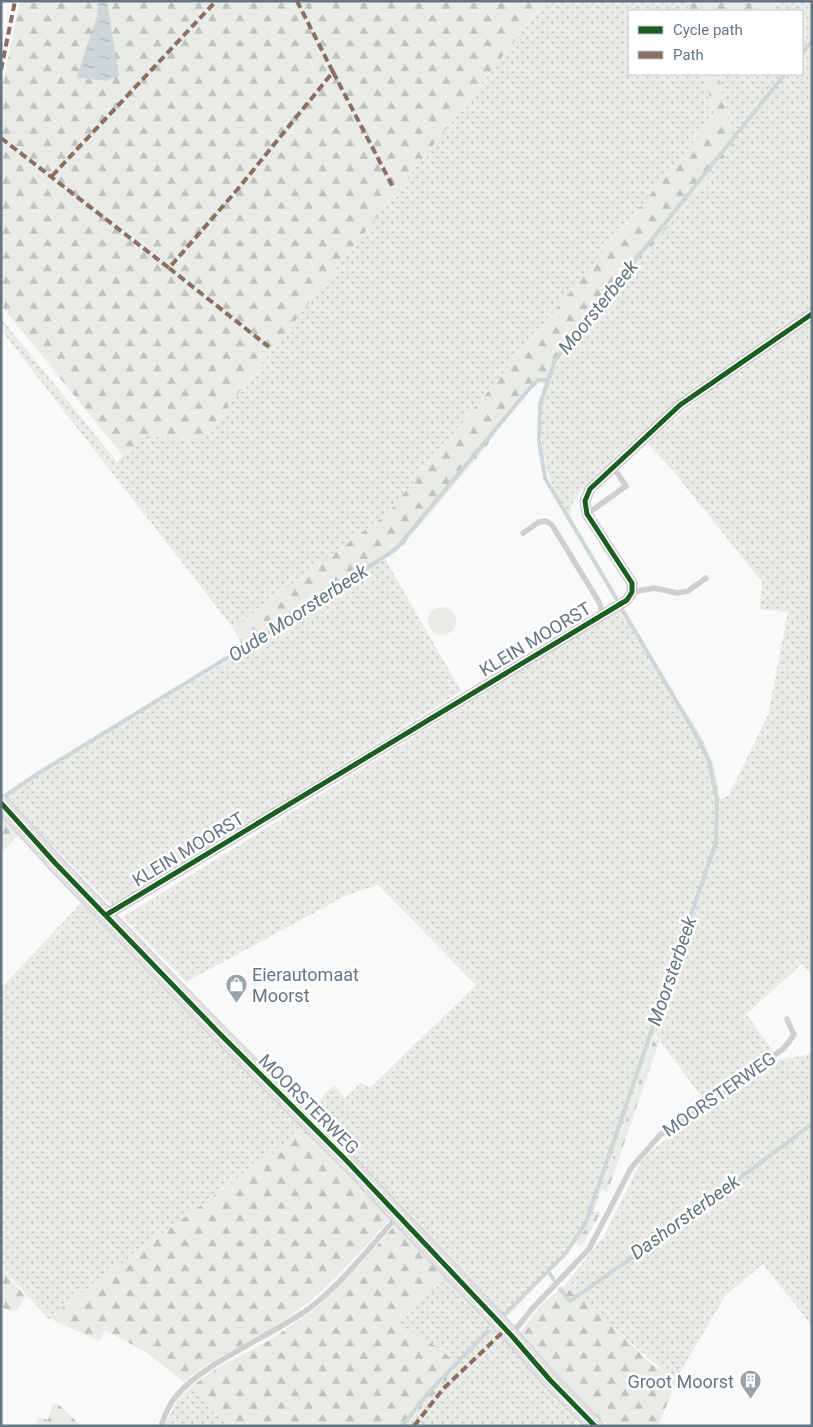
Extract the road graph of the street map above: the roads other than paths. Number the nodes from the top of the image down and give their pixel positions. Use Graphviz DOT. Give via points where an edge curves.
graph roads {
  1 [pos="812,314"];
  2 [pos="613,467"];
  3 [pos="586,514"];
  4 [pos="523,533"];
  5 [pos="706,578"];
  6 [pos="632,592"];
  7 [pos="603,614"];
  8 [pos="1,804"];
  9 [pos="106,915"];
  10 [pos="787,1019"];
  11 [pos="399,1215"];
  12 [pos="511,1335"];
  13 [pos="161,1426"];
  14 [pos="595,1426"];
  1 -- 2 [label="street" via="694,394"];
  2 -- 3 [label="street" via="590,489 585,501"];
  2 -- 3 [label="lane" via="626,486"];
  3 -- 6 [label="street" via="632,583"];
  4 -- 7 [label="lane" via="539,522 546,521 552,525"];
  5 -- 6 [label="lane" via="688,591 677,593 654,588"];
  6 -- 7 [label="street, KLEIN MOORST" via="627,600"];
  7 -- 9 [label="street, KLEIN MOORST"];
  8 -- 9 [label="street, MOORSTERWEG"];
  9 -- 11 [label="street, MOORSTERWEG"];
  10 -- 12 [label="lane, MOORSTERWEG" via="794,1035 784,1048 660,1135 632,1168 589,1250"];
  11 -- 12 [label="street, MOORSTERWEG"];
  11 -- 13 [label="lane" via="308,1309 206,1370 185,1388 176,1396"];
  12 -- 14 [label="street, MOORSTERWEG"];
}
